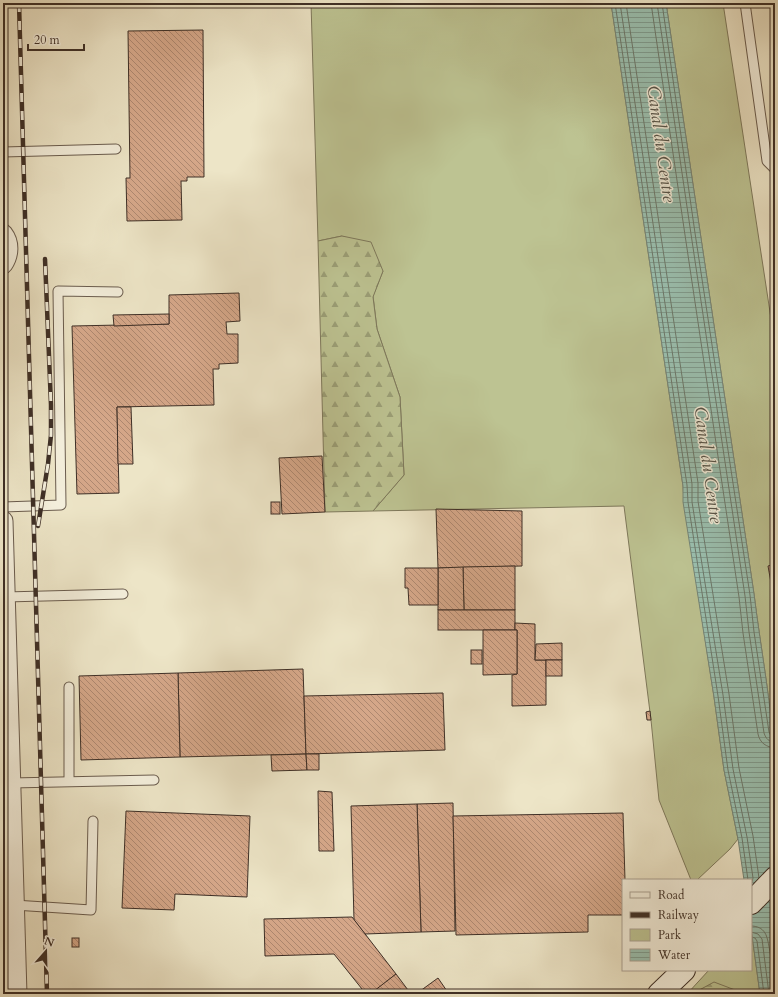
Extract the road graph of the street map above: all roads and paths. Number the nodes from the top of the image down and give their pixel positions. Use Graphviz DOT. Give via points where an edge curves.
graph roads {
  1 [pos="745,3"];
  2 [pos="116,149"];
  3 [pos="3,152"];
  4 [pos="775,169"];
  5 [pos="3,234"];
  6 [pos="3,264"];
  7 [pos="118,292"];
  8 [pos="3,507"];
  9 [pos="3,521"];
  10 [pos="123,594"];
  11 [pos="5,597"];
  12 [pos="69,687"];
  13 [pos="154,780"];
  14 [pos="69,781"];
  15 [pos="10,783"];
  16 [pos="93,821"];
  17 [pos="775,878"];
  18 [pos="752,902"];
  19 [pos="14,905"];
  20 [pos="683,971"];
  21 [pos="17,994"];
  22 [pos="658,994"];
  1 -- 4 [label="lane" via="767,161"];
  2 -- 3 [label="lane"];
  5 -- 6 [label="street" via="8,248"];
  7 -- 8 [label="lane" via="58,291 61,505"];
  9 -- 11 [label="street"];
  10 -- 11 [label="lane"];
  11 -- 15 [label="street"];
  12 -- 14 [label="lane"];
  13 -- 14 [label="lane"];
  14 -- 15 [label="lane"];
  15 -- 19 [label="street"];
  16 -- 19 [label="lane" via="91,910"];
  17 -- 18 [label="main road"];
  19 -- 21 [label="street"];
  20 -- 22 [label="main road"];
}
